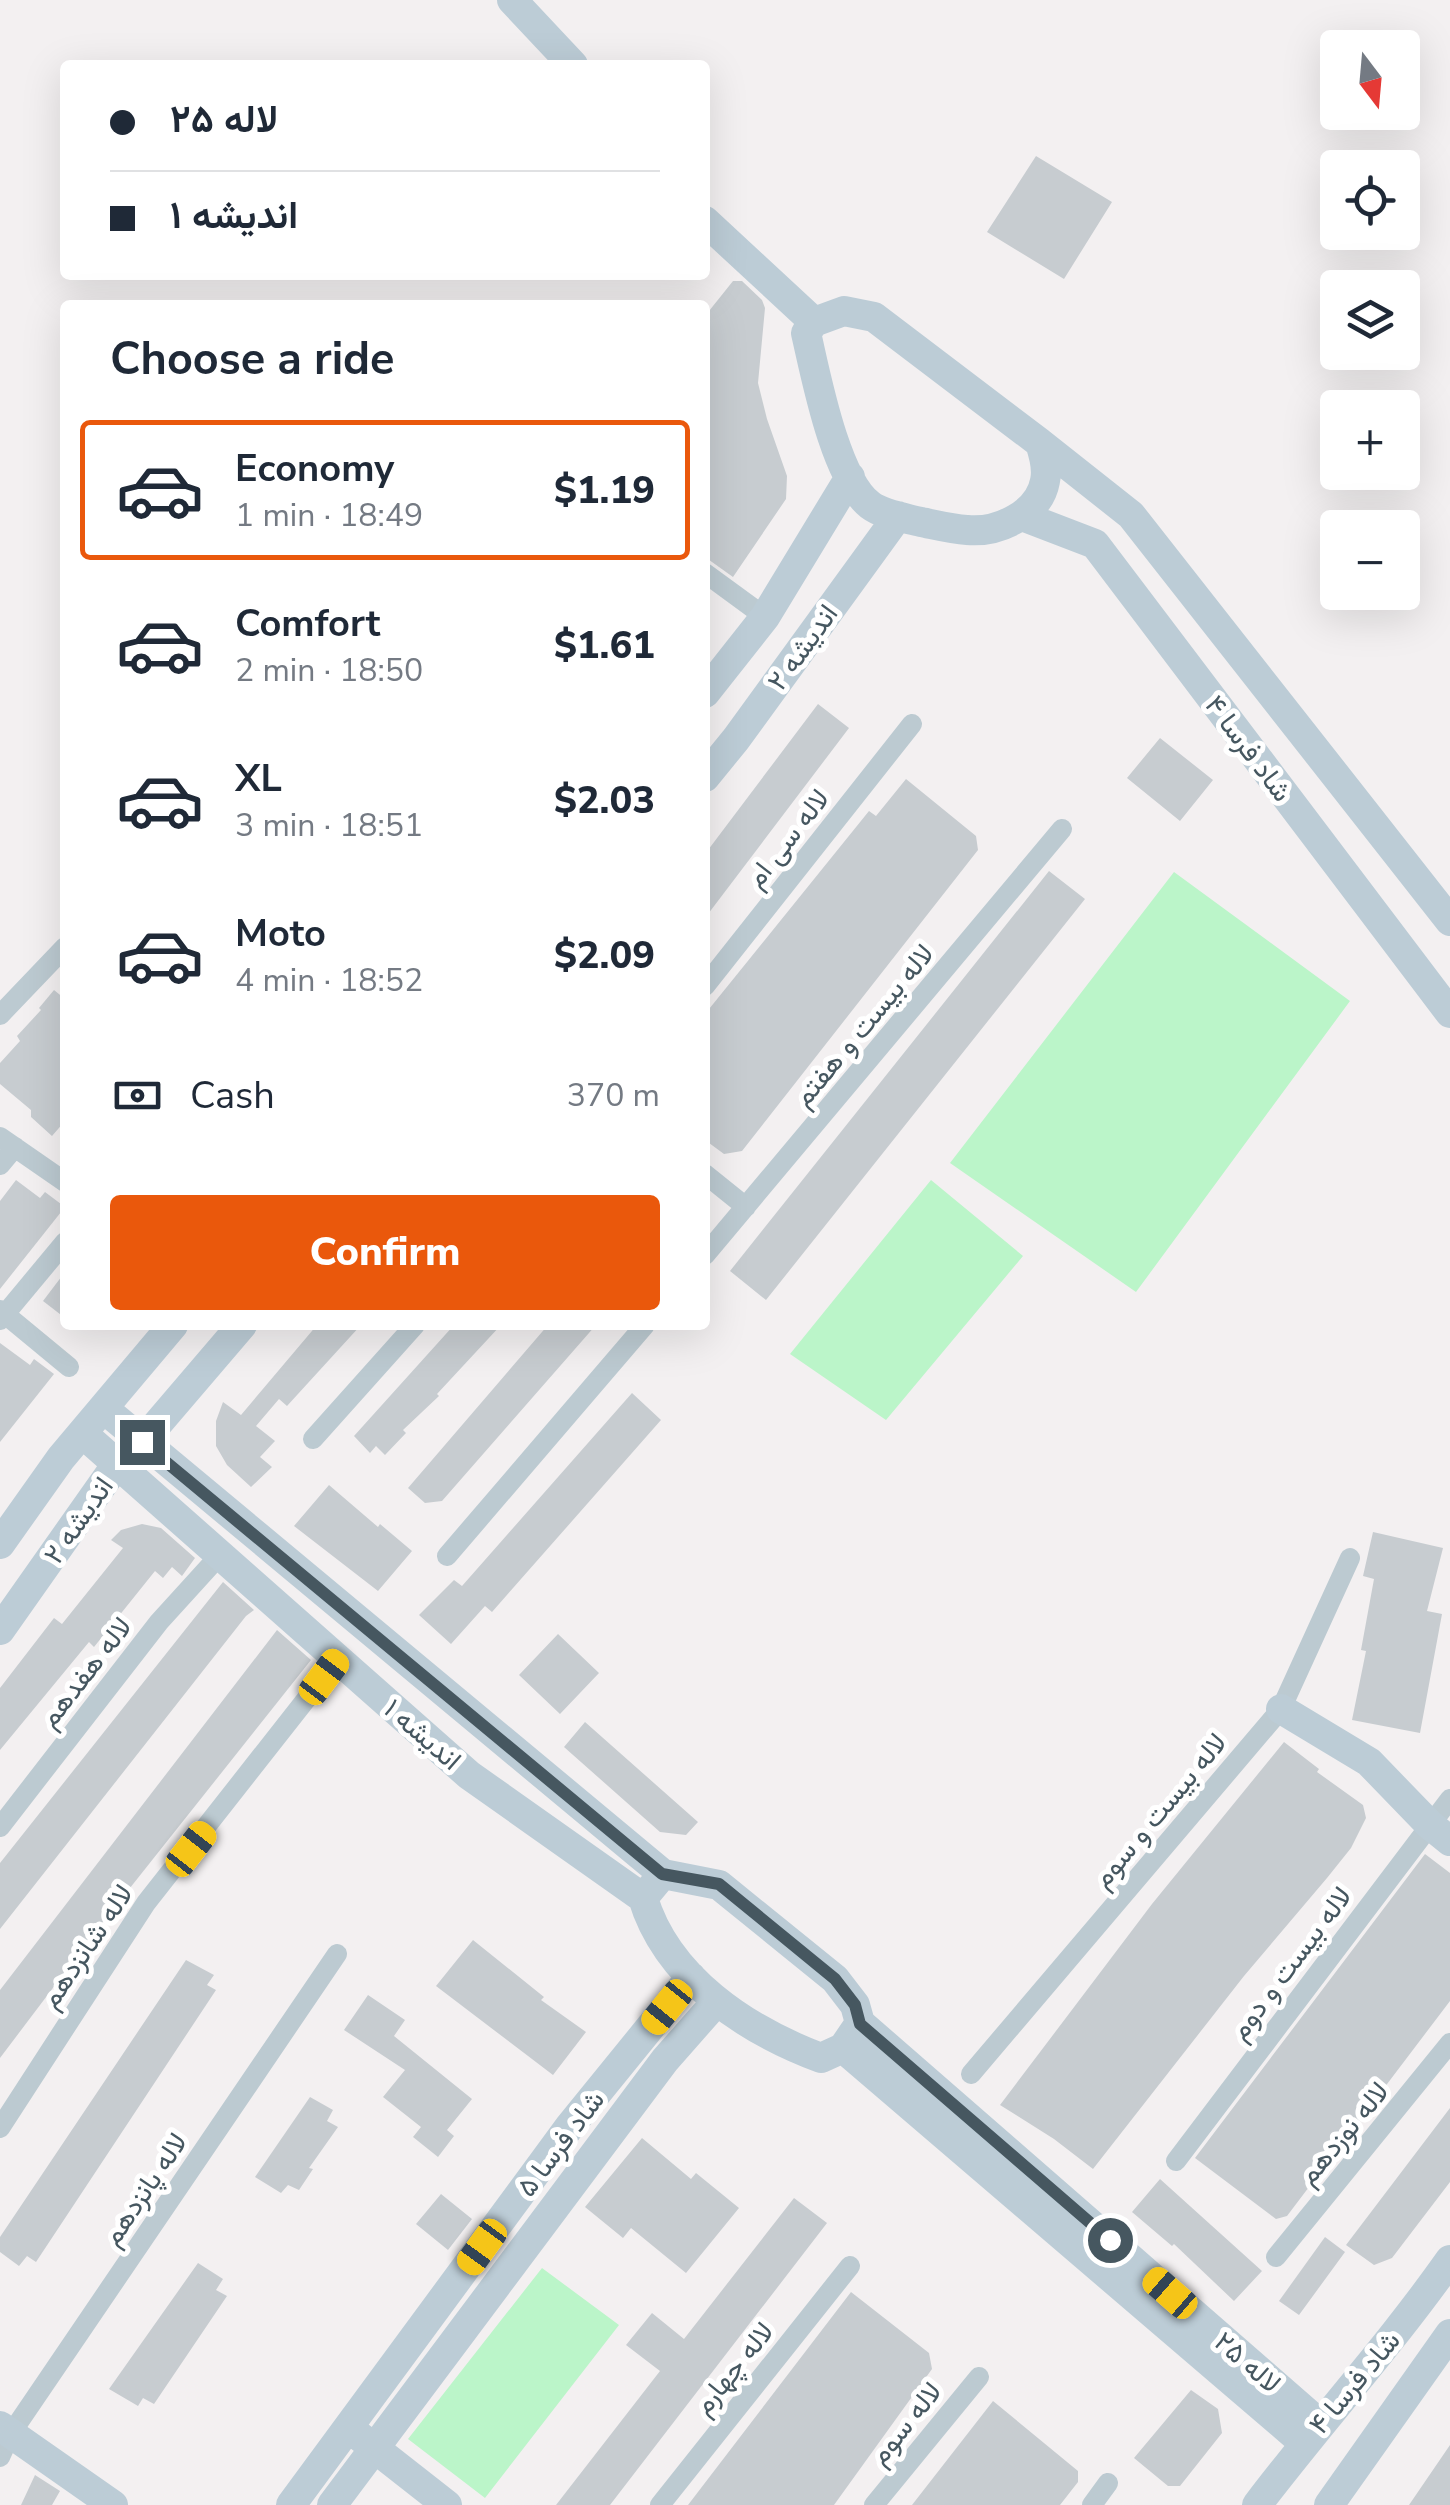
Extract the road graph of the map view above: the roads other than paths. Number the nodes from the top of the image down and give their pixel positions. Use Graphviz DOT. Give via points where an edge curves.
graph roads {
  1 [pos="512,0"];
  2 [pos="568,60"];
  3 [pos="710,226"];
  4 [pos="814,322"];
  5 [pos="1040,443"];
  6 [pos="850,477"];
  7 [pos="898,516"];
  8 [pos="1022,516"];
  9 [pos="801,559"];
  10 [pos="710,577"];
  11 [pos="847,585"];
  12 [pos="765,617"];
  13 [pos="710,687"];
  14 [pos="912,724"];
  15 [pos="710,770"];
  16 [pos="1062,829"];
  17 [pos="1450,922"];
  18 [pos="60,953"];
  19 [pos="710,980"];
  20 [pos="1450,1014"];
  21 [pos="0,1015"];
  22 [pos="8,1142"];
  23 [pos="0,1165"];
  24 [pos="60,1174"];
  25 [pos="710,1178"];
  26 [pos="746,1208"];
  27 [pos="60,1248"];
  28 [pos="710,1249"];
  29 [pos="2,1315"];
  30 [pos="168,1330"];
  31 [pos="238,1330"];
  32 [pos="410,1330"];
  33 [pos="641,1330"];
  34 [pos="69,1367"];
  35 [pos="103,1408"];
  36 [pos="82,1433"];
  37 [pos="313,1440"];
  38 [pos="142,1442"];
  39 [pos="117,1464"];
  40 [pos="0,1544"];
  41 [pos="219,1556"];
  42 [pos="447,1556"];
  43 [pos="1350,1558"];
  44 [pos="0,1630"];
  45 [pos="338,1660"];
  46 [pos="1281,1708"];
  47 [pos="1450,1799"];
  48 [pos="0,1827"];
  49 [pos="1439,1832"];
  50 [pos="662,1874"];
  51 [pos="643,1898"];
  52 [pos="337,1954"];
  53 [pos="691,1977"];
  54 [pos="717,2001"];
  55 [pos="852,2036"];
  56 [pos="1450,2043"];
  57 [pos="971,2074"];
  58 [pos="0,2128"];
  59 [pos="1176,2161"];
  60 [pos="1276,2257"];
  61 [pos="1450,2260"];
  62 [pos="850,2266"];
  63 [pos="1421,2302"];
  64 [pos="1450,2324"];
  65 [pos="1450,2334"];
  66 [pos="979,2377"];
  67 [pos="350,2430"];
  68 [pos="1312,2434"];
  69 [pos="3,2439"];
  70 [pos="376,2448"];
  71 [pos="1108,2482"];
  72 [pos="112,2505"];
  73 [pos="292,2505"];
  74 [pos="332,2505"];
  75 [pos="447,2505"];
  76 [pos="660,2505"];
  77 [pos="874,2505"];
  78 [pos="1092,2505"];
  79 [pos="1258,2505"];
  80 [pos="1330,2505"];
  1 -- 2 [label="street"];
  3 -- 4 [label="street"];
  4 -- 5 [label="street, شاد فرسا ۴" via="844,310 874,316"];
  4 -- 6 [label="street" via="806,333 815,373"];
  5 -- 8 [label="street" via="1045,483"];
  5 -- 17 [label="street, شاد فرسا ۴" via="1131,515"];
  6 -- 7 [label="street" via="871,506"];
  6 -- 9 [label="street, اندیشه ۲"];
  7 -- 8 [label="street" via="971,531"];
  7 -- 11 [label="street, اندیشه ۲"];
  8 -- 20 [label="street, شاد فرسا ۴" via="1094,544"];
  9 -- 11 [label="street" via="832,568"];
  9 -- 12 [label="street, اندیشه ۲"];
  10 -- 12 [label="street"];
  11 -- 15 [label="street, اندیشه ۲"];
  12 -- 13 [label="street, اندیشه ۲"];
  14 -- 19 [label="street, لاله سی ام"];
  16 -- 26 [label="street, لاله بیست و هفتم"];
  18 -- 21 [label="street"];
  22 -- 23 [label="street"];
  22 -- 24 [label="street"];
  25 -- 26 [label="street"];
  26 -- 28 [label="street, لاله بیست و هفتم"];
  27 -- 29 [label="street"];
  29 -- 34 [label="street"];
  30 -- 35 [label="street, اندیشه ۲"];
  31 -- 38 [label="street, اندیشه ۲"];
  32 -- 37 [label="street"];
  33 -- 42 [label="street"];
  35 -- 36 [label="street, اندیشه ۲"];
  35 -- 38 [label="street, اندیشه ۱"];
  36 -- 39 [label="street, اندیشه ۱"];
  36 -- 40 [label="street, اندیشه ۲"];
  38 -- 39 [label="street, اندیشه ۲"];
  38 -- 50 [label="street, اندیشه ۱"];
  39 -- 41 [label="street, اندیشه ۱"];
  39 -- 44 [label="street, اندیشه ۲"];
  41 -- 45 [label="street, اندیشه ۱"];
  41 -- 48 [label="street, لاله هفدهم" via="159,1622"];
  43 -- 46 [label="street, لاله بیست و سوم"];
  45 -- 51 [label="street, اندیشه ۱" via="469,1775"];
  45 -- 58 [label="street, لاله شانزدهم" via="146,1903"];
  46 -- 49 [label="street" via="1369,1762"];
  46 -- 57 [label="street, لاله بیست و سوم"];
  47 -- 49 [label="street, لاله بیست و دوم"];
  49 -- 59 [label="street, لاله بیست و دوم"];
  50 -- 51 [label="street"];
  50 -- 55 [label="street, اندیشه ۱" via="719,1884 835,1979 855,2005"];
  51 -- 53 [label="street" via="665,1949"];
  52 -- 69 [label="street, لاله پانزدهم"];
  53 -- 54 [label="street"];
  53 -- 67 [label="street, شاد فرسا ۵" via="570,2126"];
  54 -- 55 [label="street" via="785,2045 821,2058"];
  54 -- 70 [label="street, شاد فرسا ۵" via="665,2060"];
  55 -- 68 [label="street, لاله ۲۵"];
  56 -- 60 [label="street, لاله نوزدهم"];
  61 -- 63 [label="street, شاد فرسا ۴"];
  62 -- 76 [label="street, لاله چهارم"];
  63 -- 64 [label="street"];
  63 -- 68 [label="street, شاد فرسا ۴"];
  65 -- 80 [label="street, شاد فرسا ۴"];
  66 -- 77 [label="street, لاله سوم"];
  67 -- 70 [label="street"];
  67 -- 73 [label="street, شاد فرسا ۵"];
  68 -- 79 [label="street, شاد فرسا ۴"];
  69 -- 72 [label="street"];
  70 -- 74 [label="street, شاد فرسا ۵"];
  70 -- 75 [label="street"];
  71 -- 78 [label="street"];
}
